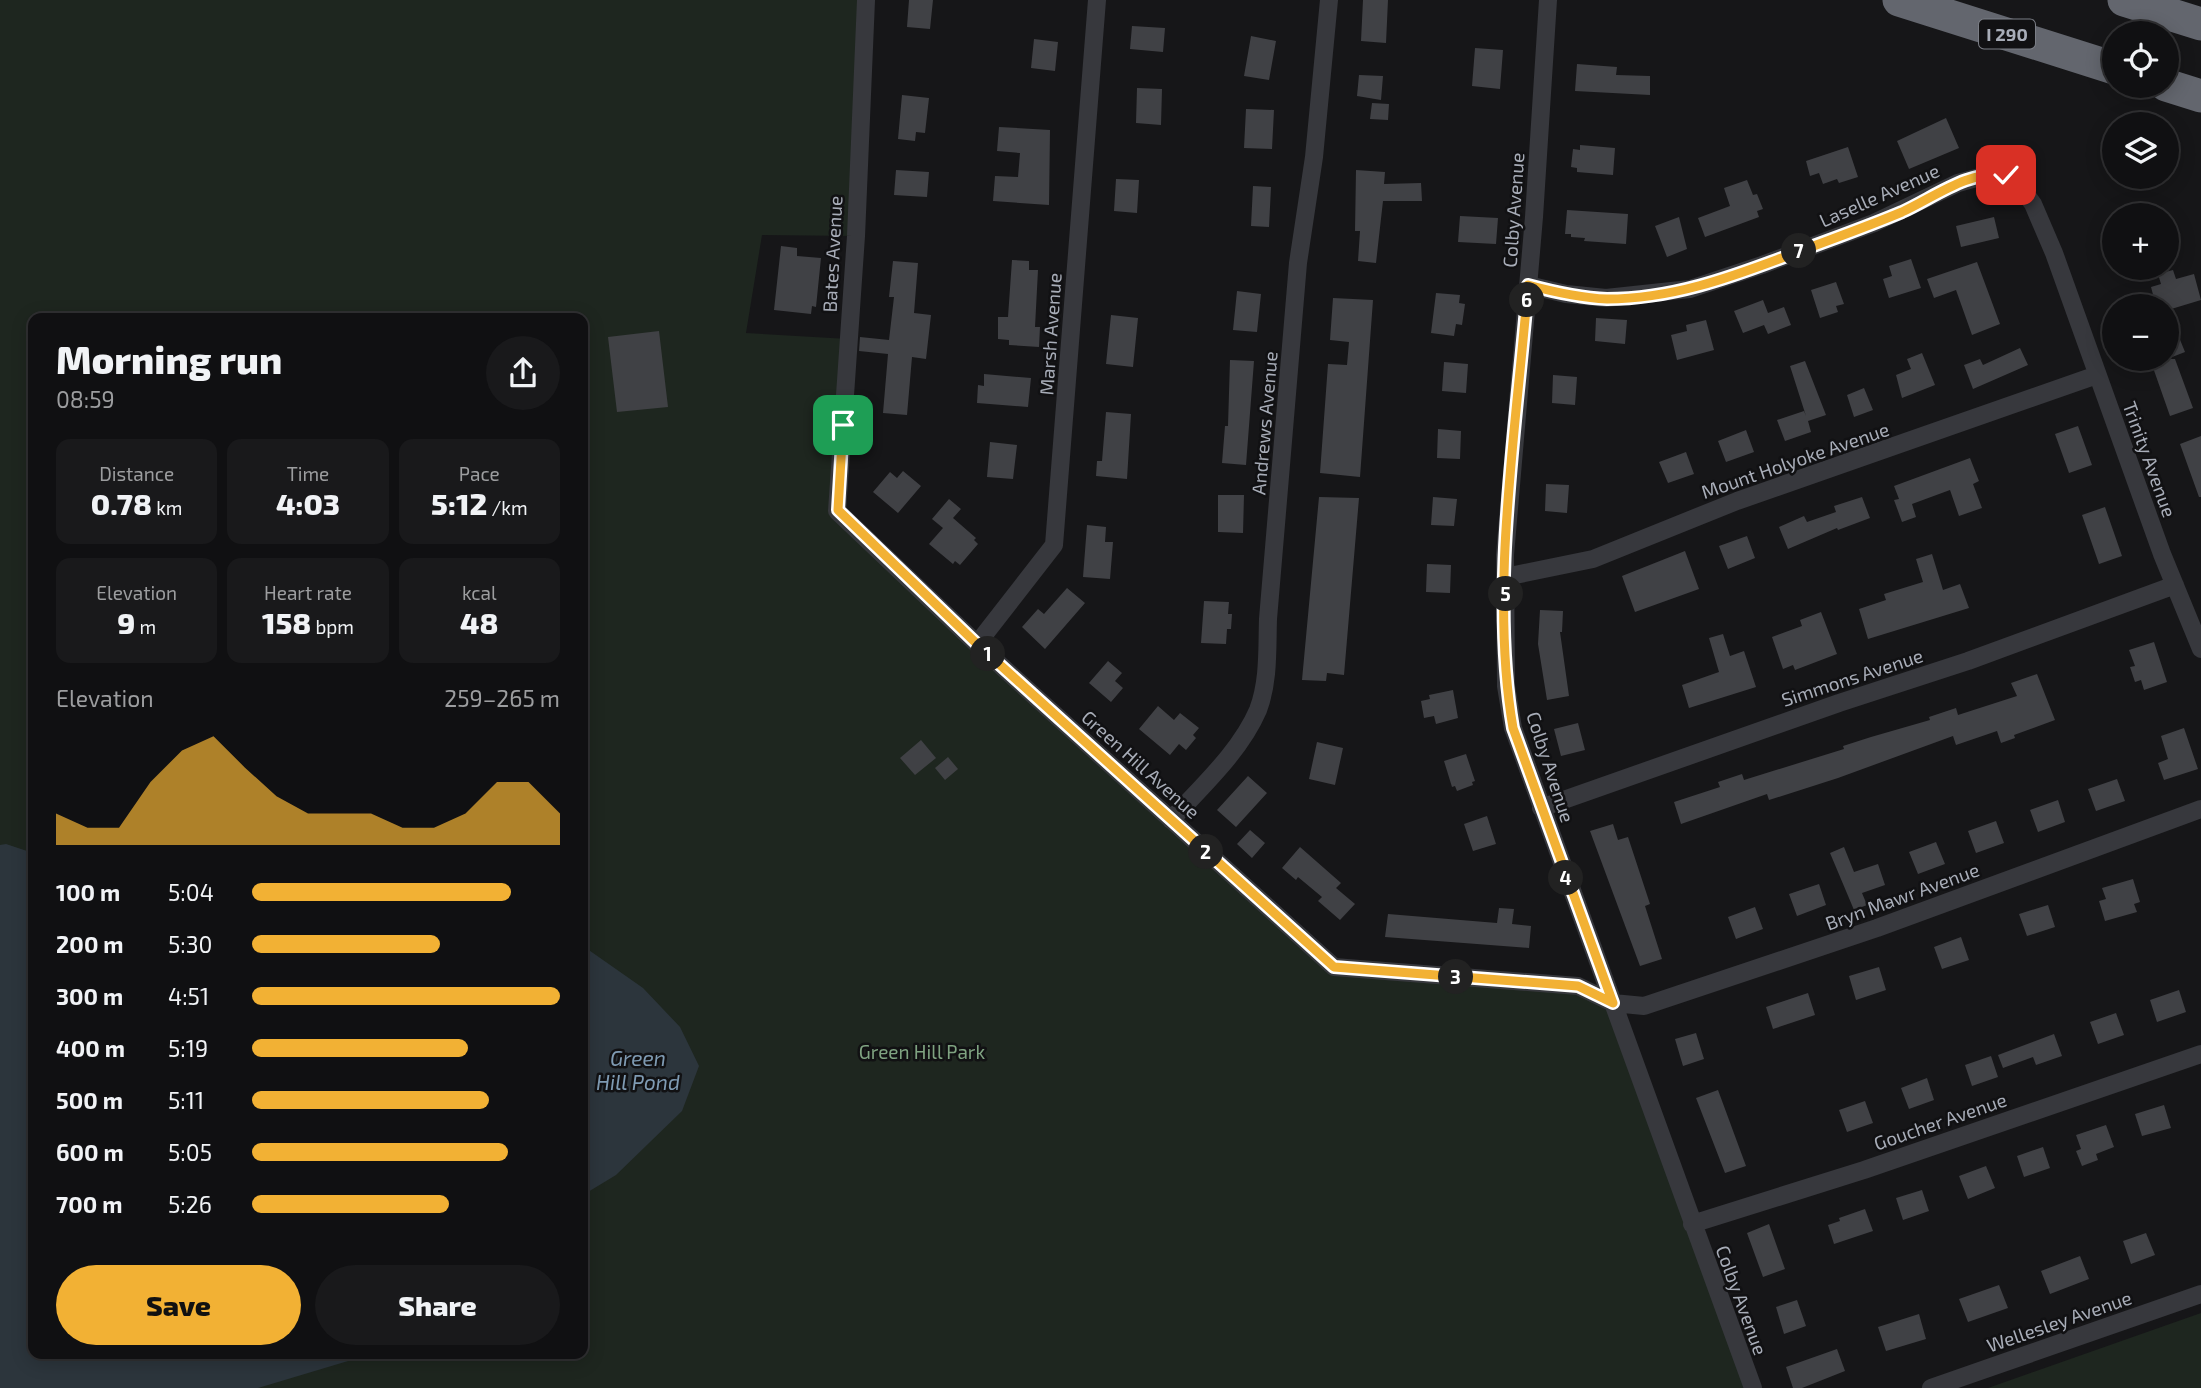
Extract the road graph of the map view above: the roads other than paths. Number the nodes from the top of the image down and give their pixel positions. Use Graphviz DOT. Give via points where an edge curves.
graph roads {
  1 [pos="866,0"];
  2 [pos="1097,0"];
  3 [pos="1329,0"];
  4 [pos="1548,0"];
  5 [pos="1899,0"];
  6 [pos="2124,0"];
  7 [pos="2201,24"];
  8 [pos="2102,64"];
  9 [pos="2179,89"];
  10 [pos="2201,96"];
  11 [pos="2004,174"];
  12 [pos="1528,285"];
  13 [pos="2097,375"];
  14 [pos="838,510"];
  15 [pos="1506,577"];
  16 [pos="2175,585"];
  17 [pos="977,644"];
  18 [pos="2201,649"];
  19 [pos="1541,808"];
  20 [pos="2201,809"];
  21 [pos="1171,820"];
  22 [pos="1613,1003"];
  23 [pos="2201,1054"];
  24 [pos="1692,1224"];
  25 [pos="2201,1294"];
  26 [pos="1753,1388"];
  27 [pos="1931,1388"];
  1 -- 14 [label="street, Bates Avenue"];
  2 -- 17 [label="street, Marsh Avenue" via="1054,545"];
  3 -- 21 [label="street, Andrews Avenue" via="1298,263 1267,675 1258,710 1243,736"];
  4 -- 12 [label="street, Colby Avenue"];
  5 -- 8 [label="highway, I 290"];
  6 -- 7 [label="highway"];
  9 -- 10 [label="highway"];
  11 -- 12 [label="street, Laselle Avenue" via="1958,183 1864,227 1690,289 1606,299"];
  11 -- 13 [label="street, Trinity Avenue" via="2033,204"];
  12 -- 15 [label="street, Colby Avenue"];
  13 -- 15 [label="street, Mount Holyoke Avenue" via="1737,501 1593,559"];
  13 -- 16 [label="street, Trinity Avenue"];
  14 -- 17 [label="street, Green Hill Avenue"];
  15 -- 19 [label="street, Colby Avenue" via="1506,686 1513,728"];
  16 -- 18 [label="street, Trinity Avenue"];
  16 -- 19 [label="street, Simmons Avenue"];
  17 -- 21 [label="street, Green Hill Avenue"];
  19 -- 22 [label="street, Colby Avenue"];
  20 -- 22 [label="street, Bryn Mawr Avenue" via="1675,998 1644,1006"];
  21 -- 22 [label="street, Green Hill Avenue" via="1334,967 1578,986"];
  22 -- 24 [label="street, Colby Avenue"];
  23 -- 24 [label="street, Goucher Avenue"];
  24 -- 26 [label="street, Colby Avenue"];
  25 -- 27 [label="street, Wellesley Avenue"];
}
